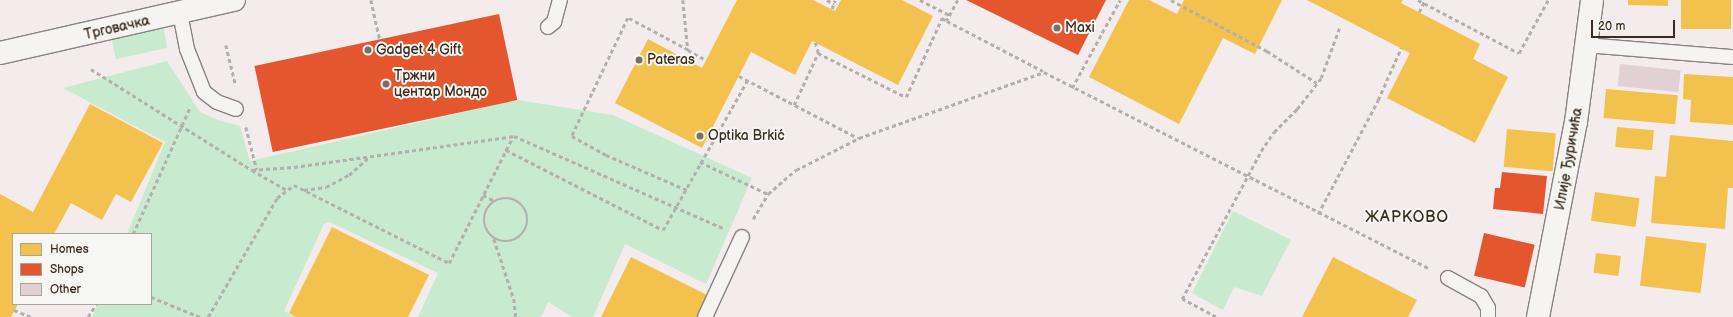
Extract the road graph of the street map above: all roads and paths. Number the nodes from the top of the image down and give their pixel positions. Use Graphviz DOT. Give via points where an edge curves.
graph roads {
  1 [pos="234,0"];
  2 [pos="371,0"];
  3 [pos="560,0"];
  4 [pos="682,0"];
  5 [pos="827,0"];
  6 [pos="836,0"];
  7 [pos="920,0"];
  8 [pos="958,0"];
  9 [pos="1120,0"];
  10 [pos="1171,0"];
  11 [pos="1418,0"];
  12 [pos="1548,0"];
  13 [pos="1592,0"];
  14 [pos="1424,1"];
  15 [pos="834,4"];
  16 [pos="832,9"];
  17 [pos="1419,12"];
  18 [pos="180,13"];
  19 [pos="950,15"];
  20 [pos="947,21"];
  21 [pos="1340,26"];
  22 [pos="548,27"];
  23 [pos="380,40"];
  24 [pos="815,42"];
  25 [pos="226,45"];
  26 [pos="1586,45"];
  27 [pos="1401,48"];
  28 [pos="688,50"];
  29 [pos="0,53"];
  30 [pos="818,53"];
  31 [pos="1733,58"];
  32 [pos="706,60"];
  33 [pos="91,69"];
  34 [pos="1044,72"];
  35 [pos="739,76"];
  36 [pos="747,80"];
  37 [pos="1317,83"];
  38 [pos="236,86"];
  39 [pos="1072,88"];
  40 [pos="192,104"];
  41 [pos="794,105"];
  42 [pos="236,109"];
  43 [pos="182,126"];
  44 [pos="247,133"];
  45 [pos="514,136"];
  46 [pos="859,138"];
  47 [pos="506,150"];
  48 [pos="370,156"];
  49 [pos="700,162"];
  50 [pos="252,170"];
  51 [pos="257,170"];
  52 [pos="1246,174"];
  53 [pos="286,190"];
  54 [pos="304,190"];
  55 [pos="686,190"];
  56 [pos="768,194"];
  57 [pos="483,195"];
  58 [pos="495,201"];
  59 [pos="675,208"];
  60 [pos="1318,214"];
  61 [pos="133,233"];
  62 [pos="742,237"];
  63 [pos="494,238"];
  64 [pos="1448,278"];
  65 [pos="152,297"];
  66 [pos="95,305"];
  67 [pos="14,310"];
  68 [pos="31,317"];
  69 [pos="88,317"];
  70 [pos="200,317"];
  71 [pos="208,317"];
  72 [pos="516,317"];
  73 [pos="705,317"];
  74 [pos="1216,317"];
  75 [pos="1488,317"];
  76 [pos="1538,317"];
  1 -- 18 [label="street, Трговачка"];
  2 -- 23 [label="path"];
  3 -- 22 [label="lane" via="554,22"];
  4 -- 28 [label="path"];
  5 -- 15 [label="path"];
  6 -- 15 [label="path"];
  7 -- 19 [label="path"];
  8 -- 19 [label="path"];
  9 -- 39 [label="path"];
  10 -- 37 [label="path" via="1267,51"];
  11 -- 14 [label="path"];
  12 -- 14 [label="path" via="1519,53"];
  13 -- 26 [label="street, Илије Ђуричића"];
  14 -- 17 [label="path"];
  15 -- 16 [label="path"];
  18 -- 29 [label="street, Трговачка"];
  18 -- 42 [label="lane" via="187,49 204,92 217,102"];
  19 -- 20 [label="path"];
  20 -- 30 [label="path" via="942,18 906,97"];
  20 -- 34 [label="path"];
  21 -- 37 [label="path"];
  24 -- 30 [label="path"];
  25 -- 38 [label="path"];
  26 -- 31 [label="lane"];
  26 -- 76 [label="street, Илије Ђуричића" via="1576,122"];
  27 -- 60 [label="path" via="1371,114"];
  28 -- 32 [label="path"];
  28 -- 55 [label="path" via="628,18 572,136 606,155"];
  30 -- 41 [label="path"];
  33 -- 43 [label="path"];
  34 -- 39 [label="path"];
  34 -- 46 [label="path"];
  35 -- 36 [label="path"];
  36 -- 41 [label="path"];
  36 -- 49 [label="path"];
  37 -- 52 [label="path" via="1297,109 1274,132"];
  39 -- 52 [label="path"];
  40 -- 43 [label="path"];
  41 -- 46 [label="path"];
  43 -- 50 [label="path"];
  43 -- 61 [label="path"];
  44 -- 51 [label="path"];
  45 -- 47 [label="path"];
  45 -- 48 [label="path"];
  45 -- 59 [label="path"];
  46 -- 56 [label="path" via="796,170"];
  47 -- 57 [label="path"];
  47 -- 59 [label="path" via="663,230"];
  48 -- 51 [label="path"];
  48 -- 54 [label="path" via="349,175 326,187"];
  49 -- 55 [label="path"];
  49 -- 56 [label="path"];
  50 -- 51 [label="path"];
  50 -- 53 [label="path"];
  52 -- 60 [label="path"];
  52 -- 74 [label="path" via="1182,299"];
  53 -- 54 [label="path" via="294,185"];
  53 -- 71 [label="path" via="277,198"];
  54 -- 57 [label="path" via="449,263"];
  55 -- 59 [label="path"];
  56 -- 62 [label="path"];
  57 -- 58 [label="path"];
  58 -- 63 [label="path" via="484,219 485,226"];
  58 -- 63 [label="path" via="506,198 517,201 526,209 528,221 524,232 516,240 504,242"];
  59 -- 62 [label="path"];
  60 -- 64 [label="path"];
  62 -- 73 [label="lane"];
  63 -- 72 [label="path" via="514,300"];
  64 -- 75 [label="lane" via="1481,296 1488,308"];
  65 -- 70 [label="path"];
  66 -- 69 [label="path"];
  67 -- 68 [label="path"];
}
